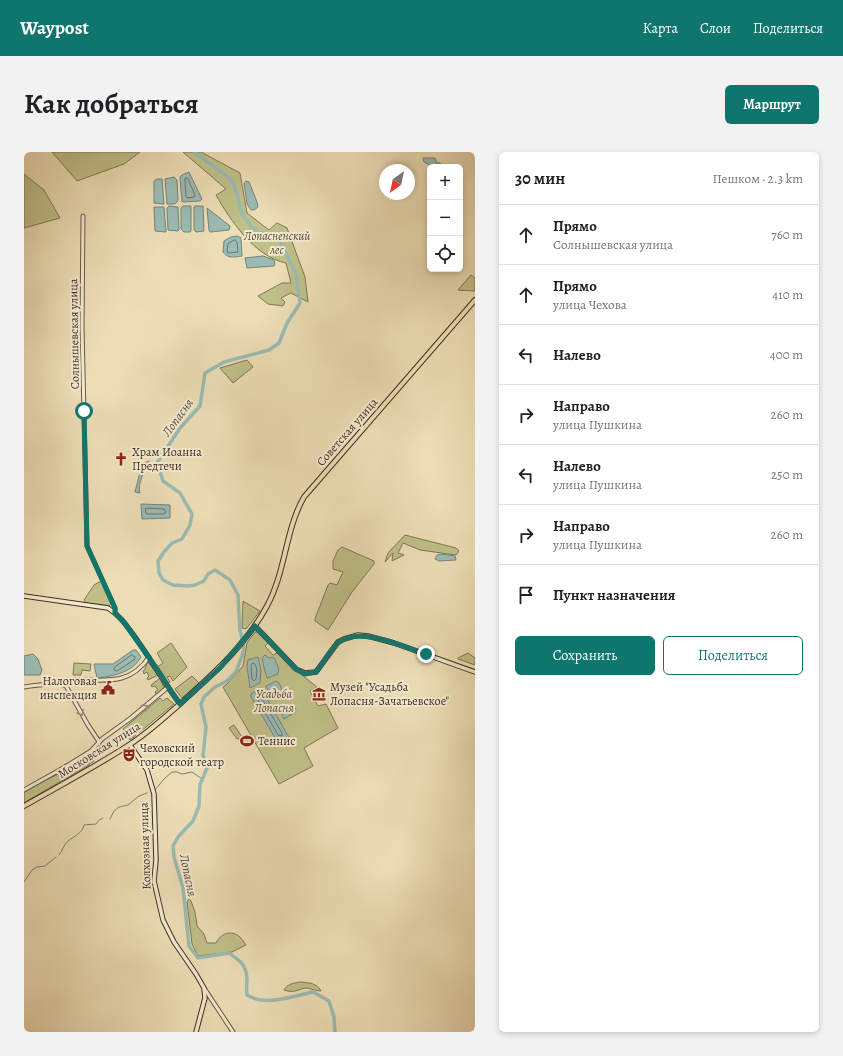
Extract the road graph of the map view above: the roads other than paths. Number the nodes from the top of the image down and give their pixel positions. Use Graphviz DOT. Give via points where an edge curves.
graph roads {
  1 [pos="83,216"];
  2 [pos="475,300"];
  3 [pos="24,596"];
  4 [pos="115,613"];
  5 [pos="255,626"];
  6 [pos="230,656"];
  7 [pos="149,657"];
  8 [pos="475,672"];
  9 [pos="69,680"];
  10 [pos="58,683"];
  11 [pos="24,686"];
  12 [pos="66,686"];
  13 [pos="168,687"];
  14 [pos="180,704"];
  15 [pos="97,739"];
  16 [pos="102,739"];
  17 [pos="99,744"];
  18 [pos="130,745"];
  19 [pos="24,790"];
  20 [pos="24,806"];
  21 [pos="204,988"];
  22 [pos="196,1032"];
  23 [pos="233,1032"];
  1 -- 4 [label="street, Солнышевская улица" via="82,327 87,546"];
  2 -- 5 [label="main road, Советская улица" via="304,497 295,519 281,574"];
  3 -- 4 [label="main road" via="108,608"];
  4 -- 7 [label="main road"];
  5 -- 6 [label="main road, Советская улица"];
  5 -- 8 [label="main road" via="296,669 305,674 316,672 338,642 358,636 394,643"];
  6 -- 14 [label="main road, Московская улица"];
  7 -- 9 [label="street" via="143,666 126,677 100,681"];
  7 -- 13 [label="main road"];
  9 -- 10 [label="street"];
  9 -- 12 [label="street"];
  10 -- 11 [label="street"];
  10 -- 12 [label="street"];
  12 -- 15 [label="street, one-way"];
  13 -- 14 [label="main road"];
  16 -- 13 [label="street, one-way"];
  14 -- 18 [label="main road, Московская улица"];
  15 -- 16 [label="street"];
  15 -- 17 [label="street"];
  16 -- 17 [label="street, Московская улица"];
  17 -- 19 [label="street" via="79,759"];
  18 -- 20 [label="main road, Московская улица"];
  18 -- 21 [label="main road, Колхозная улица" via="147,770 152,787 156,860 154,881 163,920"];
  21 -- 22 [label="main road" via="205,998"];
  21 -- 23 [label="street, Колхозная улица"];
}
